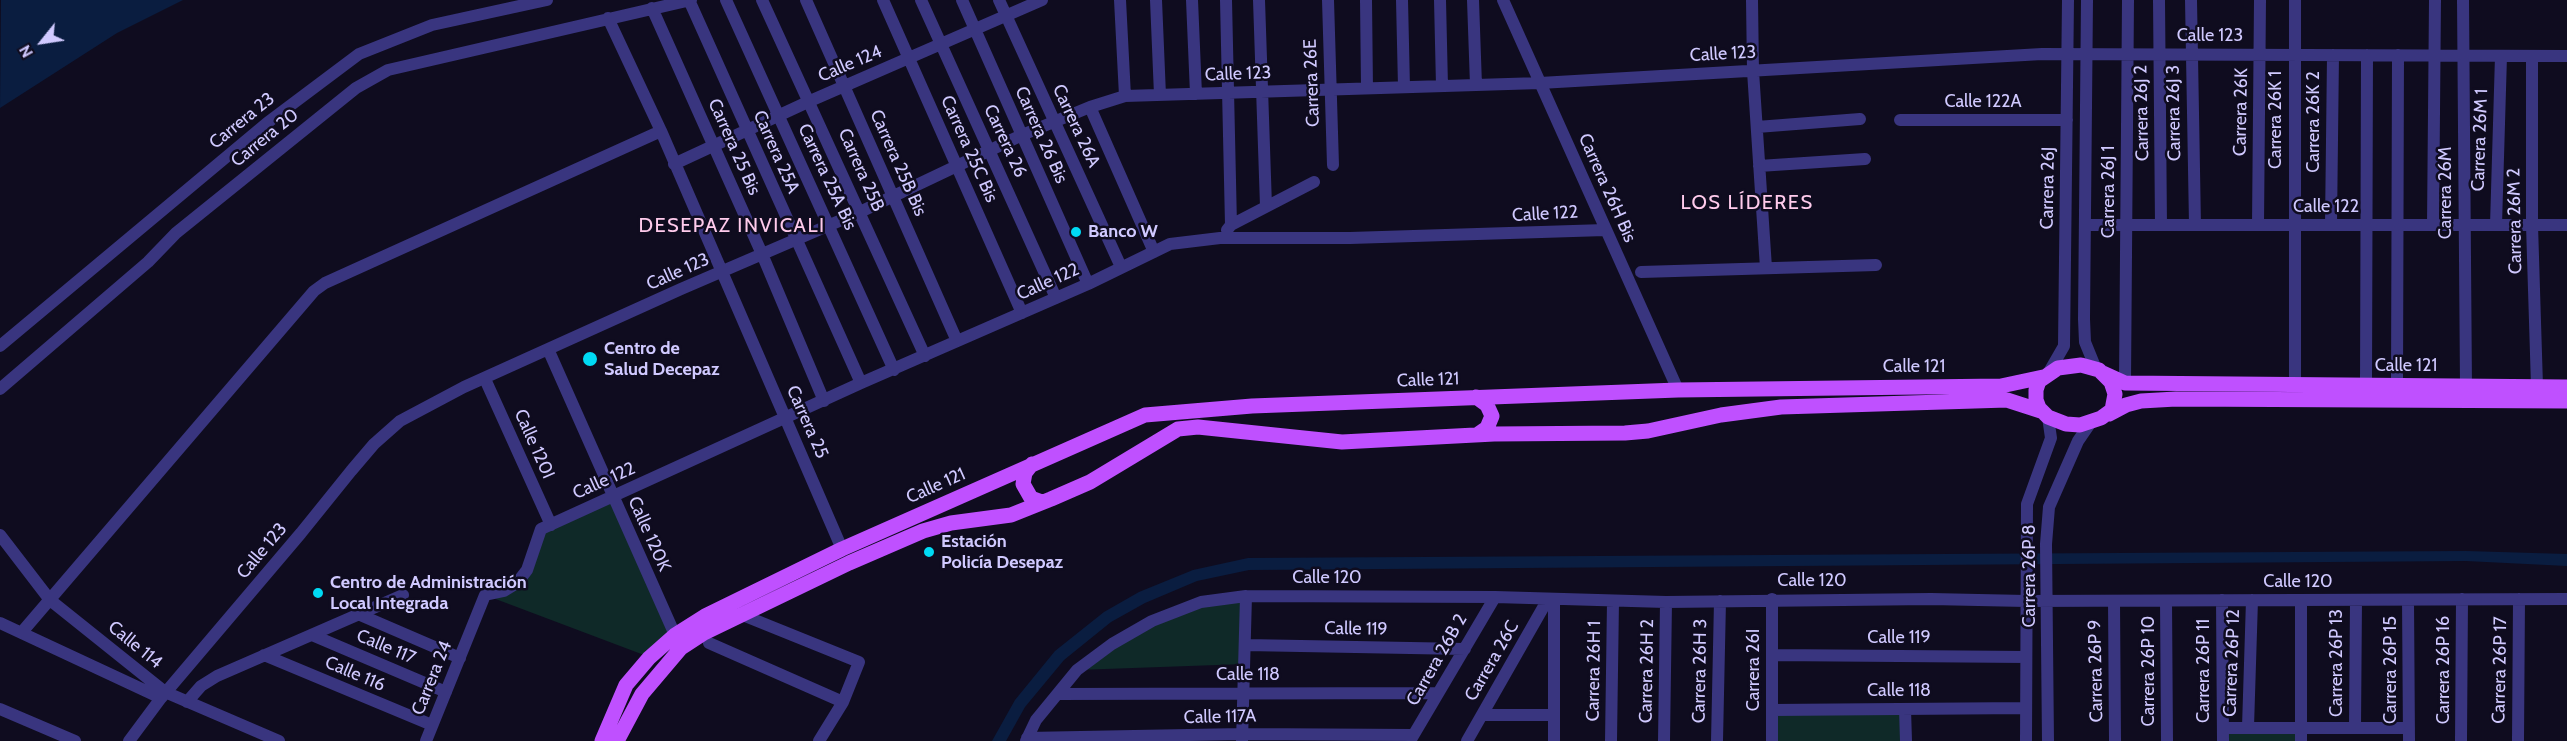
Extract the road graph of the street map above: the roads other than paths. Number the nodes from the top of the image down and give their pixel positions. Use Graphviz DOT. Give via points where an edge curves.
graph roads {
  1 [pos="547,0"];
  2 [pos="690,0"];
  3 [pos="726,0"];
  4 [pos="762,0"];
  5 [pos="806,0"];
  6 [pos="883,0"];
  7 [pos="921,0"];
  8 [pos="962,0"];
  9 [pos="999,0"];
  10 [pos="1042,0"];
  11 [pos="1120,0"];
  12 [pos="1156,0"];
  13 [pos="1192,0"];
  14 [pos="1226,0"];
  15 [pos="1259,0"];
  16 [pos="1328,0"];
  17 [pos="1366,0"];
  18 [pos="1402,0"];
  19 [pos="1440,0"];
  20 [pos="1473,0"];
  21 [pos="1503,0"];
  22 [pos="1752,0"];
  23 [pos="2068,0"];
  24 [pos="2087,0"];
  25 [pos="2128,0"];
  26 [pos="2159,0"];
  27 [pos="2191,0"];
  28 [pos="2260,0"];
  29 [pos="2295,0"];
  30 [pos="2435,0"];
  31 [pos="2463,0"];
  32 [pos="652,8"];
  33 [pos="1006,17"];
  34 [pos="608,18"];
  35 [pos="975,30"];
  36 [pos="2087,31"];
  37 [pos="2068,32"];
  38 [pos="940,45"];
  39 [pos="2042,54"];
  40 [pos="2067,54"];
  41 [pos="2086,54"];
  42 [pos="2110,54"];
  43 [pos="2128,54"];
  44 [pos="2159,54"];
  45 [pos="2190,54"];
  46 [pos="2259,55"];
  47 [pos="2295,55"];
  48 [pos="2332,55"];
  49 [pos="2367,55"];
  50 [pos="2398,55"];
  51 [pos="2434,55"];
  52 [pos="2463,56"];
  53 [pos="2500,56"];
  54 [pos="2532,56"];
  55 [pos="2567,56"];
  56 [pos="909,58"];
  57 [pos="1753,71"];
  58 [pos="2067,77"];
  59 [pos="2086,78"];
  60 [pos="1540,83"];
  61 [pos="1476,85"];
  62 [pos="1442,86"];
  63 [pos="843,87"];
  64 [pos="1404,87"];
  65 [pos="1367,88"];
  66 [pos="1331,89"];
  67 [pos="1262,92"];
  68 [pos="1227,93"];
  69 [pos="1196,94"];
  70 [pos="1160,95"];
  71 [pos="1125,96"];
  72 [pos="810,100"];
  73 [pos="1090,107"];
  74 [pos="778,115"];
  75 [pos="1860,119"];
  76 [pos="1900,120"];
  77 [pos="2067,120"];
  78 [pos="1054,122"];
  79 [pos="1757,127"];
  80 [pos="747,130"];
  81 [pos="661,131"];
  82 [pos="1022,135"];
  83 [pos="714,145"];
  84 [pos="989,150"];
  85 [pos="1865,159"];
  86 [pos="674,164"];
  87 [pos="1333,165"];
  88 [pos="957,166"];
  89 [pos="1760,166"];
  90 [pos="1314,182"];
  91 [pos="893,197"];
  92 [pos="1266,206"];
  93 [pos="860,213"];
  94 [pos="829,225"];
  95 [pos="1231,225"];
  96 [pos="2085,225"];
  97 [pos="2127,225"];
  98 [pos="2161,225"];
  99 [pos="2194,225"];
  100 [pos="2258,225"];
  101 [pos="2294,225"];
  102 [pos="2331,225"];
  103 [pos="2366,225"];
  104 [pos="2397,225"];
  105 [pos="2433,225"];
  106 [pos="2464,225"];
  107 [pos="2496,225"];
  108 [pos="2532,225"];
  109 [pos="2567,225"];
  110 [pos="1605,230"];
  111 [pos="1220,238"];
  112 [pos="796,239"];
  113 [pos="1154,252"];
  114 [pos="762,254"];
  115 [pos="1876,265"];
  116 [pos="1121,267"];
  117 [pos="1766,268"];
  118 [pos="721,272"];
  119 [pos="1641,272"];
  120 [pos="1088,284"];
  121 [pos="1056,298"];
  122 [pos="1022,313"];
  123 [pos="957,341"];
  124 [pos="0,346"];
  125 [pos="548,349"];
  126 [pos="925,356"];
  127 [pos="894,370"];
  128 [pos="2100,371"];
  129 [pos="2046,374"];
  130 [pos="485,379"];
  131 [pos="861,383"];
  132 [pos="2125,384"];
  133 [pos="2295,385"];
  134 [pos="2366,385"];
  135 [pos="2397,385"];
  136 [pos="2466,386"];
  137 [pos="2536,386"];
  138 [pos="2567,387"];
  139 [pos="0,389"];
  140 [pos="1678,390"];
  141 [pos="1476,397"];
  142 [pos="824,401"];
  143 [pos="2567,401"];
  144 [pos="2045,414"];
  145 [pos="2109,414"];
  146 [pos="784,420"];
  147 [pos="2091,422"];
  148 [pos="1477,435"];
  149 [pos="1032,464"];
  150 [pos="613,497"];
  151 [pos="1042,502"];
  152 [pos="546,527"];
  153 [pos="0,535"];
  154 [pos="845,556"];
  155 [pos="403,595"];
  156 [pos="1246,596"];
  157 [pos="1495,597"];
  158 [pos="1551,599"];
  159 [pos="1772,599"];
  160 [pos="2462,599"];
  161 [pos="2519,599"];
  162 [pos="2567,599"];
  163 [pos="50,600"];
  164 [pos="2222,600"];
  165 [pos="2252,600"];
  166 [pos="2301,600"];
  167 [pos="2356,600"];
  168 [pos="2408,600"];
  169 [pos="1719,601"];
  170 [pos="2026,601"];
  171 [pos="2047,601"];
  172 [pos="2114,601"];
  173 [pos="2166,601"];
  174 [pos="1613,602"];
  175 [pos="1666,602"];
  176 [pos="358,614"];
  177 [pos="740,614"];
  178 [pos="0,623"];
  179 [pos="22,632"];
  180 [pos="312,635"];
  181 [pos="675,635"];
  182 [pos="709,644"];
  183 [pos="1246,645"];
  184 [pos="1465,649"];
  185 [pos="1772,655"];
  186 [pos="264,656"];
  187 [pos="2026,657"];
  188 [pos="460,658"];
  189 [pos="446,692"];
  190 [pos="1243,693"];
  191 [pos="1438,693"];
  192 [pos="1058,694"];
  193 [pos="163,695"];
  194 [pos="187,702"];
  195 [pos="843,702"];
  196 [pos="2026,708"];
  197 [pos="0,709"];
  198 [pos="1905,709"];
  199 [pos="1772,710"];
  200 [pos="1554,715"];
  201 [pos="1482,716"];
  202 [pos="432,726"];
  203 [pos="2248,727"];
  204 [pos="2355,727"];
  205 [pos="2223,728"];
  206 [pos="2301,728"];
  207 [pos="2409,735"];
  208 [pos="1242,737"];
  209 [pos="1412,738"];
  210 [pos="1026,739"];
  211 [pos="75,741"];
  212 [pos="129,741"];
  213 [pos="279,741"];
  214 [pos="426,741"];
  215 [pos="602,741"];
  216 [pos="616,741"];
  217 [pos="819,741"];
  218 [pos="1467,741"];
  219 [pos="1554,741"];
  220 [pos="1611,741"];
  221 [pos="1664,741"];
  222 [pos="1717,741"];
  223 [pos="1772,741"];
  224 [pos="1906,741"];
  225 [pos="2026,741"];
  226 [pos="2048,741"];
  227 [pos="2115,741"];
  228 [pos="2167,741"];
  229 [pos="2223,741"];
  230 [pos="2301,741"];
  231 [pos="2462,741"];
  232 [pos="2517,741"];
  1 -- 124 [label="street, Carrera 23" via="432,24 358,54 267,123"];
  2 -- 32 [label="street, Carrera 20"];
  2 -- 80 [label="street, Carrera 25A"];
  3 -- 74 [label="street, Carrera 25A Bis"];
  4 -- 72 [label="street, Carrera 25B"];
  5 -- 63 [label="street, Carrera 25B Bis"];
  6 -- 56 [label="street, Carrera 25C Bis"];
  7 -- 38 [label="street, Carrera 26"];
  8 -- 35 [label="street, Carrera 26 Bis"];
  9 -- 33 [label="street, Carrera 26A"];
  10 -- 33 [label="street, Calle 124"];
  11 -- 71 [label="street"];
  12 -- 70 [label="street"];
  13 -- 69 [label="street"];
  14 -- 68 [label="street"];
  15 -- 67 [label="street"];
  16 -- 66 [label="street, Carrera 26E"];
  17 -- 65 [label="street"];
  18 -- 64 [label="street"];
  19 -- 62 [label="street"];
  20 -- 61 [label="street"];
  21 -- 60 [label="street, Carrera 26H Bis"];
  22 -- 57 [label="street"];
  23 -- 37 [label="street, Carrera 26J"];
  24 -- 36 [label="street, Carrera 26J"];
  25 -- 43 [label="street, Carrera 26J 1"];
  26 -- 44 [label="street, Carrera 26J 2"];
  27 -- 45 [label="street, Carrera 26J 3"];
  28 -- 46 [label="street, Carrera 26K"];
  29 -- 47 [label="street, Carrera 26K 1"];
  30 -- 51 [label="street"];
  31 -- 52 [label="street, Carrera 26M"];
  32 -- 34 [label="street, Carrera 20"];
  32 -- 83 [label="street, Carrera 25 Bis"];
  33 -- 35 [label="street, Calle 124"];
  33 -- 78 [label="street, Carrera 26A"];
  34 -- 81 [label="street, Carrera 25"];
  34 -- 139 [label="street, Carrera 20" via="388,70 356,88 177,233"];
  35 -- 38 [label="street, Calle 124"];
  35 -- 82 [label="street, Carrera 26 Bis"];
  36 -- 41 [label="street, Carrera 26J"];
  36 -- 42 [label="street" via="2093,44"];
  37 -- 39 [label="street" via="2060,43"];
  37 -- 40 [label="street, Carrera 26J"];
  38 -- 56 [label="street, Calle 124"];
  38 -- 84 [label="street, Carrera 26"];
  39 -- 40 [label="street, Calle 123"];
  39 -- 57 [label="street, Calle 123"];
  39 -- 58 [label="street" via="2056,62"];
  40 -- 41 [label="street, Calle 123"];
  40 -- 58 [label="street, Carrera 26J"];
  41 -- 42 [label="street, Calle 123"];
  41 -- 59 [label="street, Carrera 26J"];
  42 -- 43 [label="street, Calle 123"];
  42 -- 59 [label="street" via="2092,65"];
  43 -- 44 [label="street, Calle 123"];
  43 -- 97 [label="street, Carrera 26J 1"];
  44 -- 45 [label="street, Calle 123"];
  44 -- 98 [label="street, Carrera 26J 2"];
  45 -- 46 [label="street, Calle 123"];
  45 -- 99 [label="street, Carrera 26J 3"];
  46 -- 47 [label="street, Calle 123"];
  46 -- 100 [label="street, Carrera 26K"];
  47 -- 48 [label="street, Calle 123"];
  47 -- 101 [label="street, Carrera 26K 1"];
  48 -- 49 [label="street, Calle 123"];
  48 -- 102 [label="street, Carrera 26K 2"];
  49 -- 50 [label="street, Calle 123"];
  49 -- 103 [label="street"];
  50 -- 51 [label="street, Calle 123"];
  50 -- 104 [label="street"];
  51 -- 52 [label="street, Calle 123"];
  51 -- 105 [label="street"];
  52 -- 53 [label="street, Calle 123"];
  52 -- 106 [label="street, Carrera 26M"];
  53 -- 54 [label="street, Calle 123"];
  53 -- 107 [label="street, Carrera 26M 1"];
  54 -- 55 [label="street, Calle 123"];
  54 -- 108 [label="street, Carrera 26M 2"];
  56 -- 63 [label="street, Calle 124"];
  56 -- 88 [label="street, Carrera 25C Bis"];
  57 -- 60 [label="street, Calle 123"];
  57 -- 79 [label="street"];
  58 -- 77 [label="street, Carrera 26J"];
  59 -- 96 [label="street, Carrera 26J"];
  60 -- 61 [label="street, Calle 123"];
  60 -- 110 [label="street, Carrera 26H Bis"];
  61 -- 62 [label="street, Calle 123"];
  62 -- 64 [label="street, Calle 123"];
  63 -- 72 [label="street, Calle 124"];
  63 -- 91 [label="street, Carrera 25B Bis"];
  64 -- 65 [label="street, Calle 123"];
  65 -- 66 [label="street, Calle 123"];
  66 -- 67 [label="street, Calle 123"];
  66 -- 87 [label="street, Carrera 26E"];
  67 -- 68 [label="street, Calle 123"];
  67 -- 92 [label="street"];
  68 -- 69 [label="street, Calle 123"];
  68 -- 95 [label="street"];
  69 -- 70 [label="street, Calle 123"];
  70 -- 71 [label="street, Calle 123"];
  71 -- 73 [label="street, Calle 123"];
  72 -- 74 [label="street, Calle 124"];
  72 -- 93 [label="street, Carrera 25B"];
  73 -- 78 [label="street, Calle 123"];
  73 -- 113 [label="street"];
  74 -- 80 [label="street, Calle 124"];
  74 -- 94 [label="street, Carrera 25A Bis"];
  75 -- 79 [label="street"];
  76 -- 77 [label="street, Calle 122A"];
  77 -- 129 [label="street, Carrera 26J" via="2064,346"];
  78 -- 82 [label="street, Calle 123"];
  78 -- 116 [label="street, Carrera 26A"];
  79 -- 89 [label="street"];
  80 -- 83 [label="street, Calle 124"];
  80 -- 112 [label="street, Carrera 25A"];
  81 -- 86 [label="street, Carrera 25"];
  81 -- 163 [label="street" via="326,283 291,317"];
  82 -- 84 [label="street, Calle 123"];
  82 -- 120 [label="street, Carrera 26 Bis"];
  83 -- 86 [label="street, Calle 124"];
  83 -- 114 [label="street, Carrera 25 Bis"];
  84 -- 88 [label="street, Calle 123"];
  84 -- 121 [label="street, Carrera 26"];
  85 -- 89 [label="street"];
  86 -- 118 [label="street, Carrera 25"];
  88 -- 91 [label="street, Calle 123"];
  88 -- 122 [label="street, Carrera 25C Bis"];
  89 -- 117 [label="street"];
  90 -- 92 [label="street"];
  91 -- 93 [label="street, Calle 123"];
  91 -- 123 [label="street, Carrera 25B Bis"];
  92 -- 95 [label="street"];
  93 -- 94 [label="street, Calle 123"];
  93 -- 126 [label="street, Carrera 25B"];
  94 -- 112 [label="street, Calle 123"];
  94 -- 127 [label="street, Carrera 25A Bis"];
  95 -- 111 [label="street"];
  96 -- 97 [label="street, Calle 122"];
  96 -- 128 [label="street, Carrera 26J" via="2085,342"];
  97 -- 98 [label="street, Calle 122"];
  97 -- 132 [label="street, Carrera 26J 1"];
  98 -- 99 [label="street, Calle 122"];
  99 -- 100 [label="street, Calle 122"];
  100 -- 101 [label="street, Calle 122"];
  101 -- 102 [label="street, Calle 122"];
  101 -- 133 [label="street, Carrera 26K 1"];
  102 -- 103 [label="street, Calle 122"];
  103 -- 104 [label="street, Calle 122"];
  103 -- 134 [label="street"];
  104 -- 105 [label="street, Calle 122"];
  104 -- 135 [label="street"];
  105 -- 106 [label="street, Calle 122"];
  106 -- 107 [label="street, Calle 122"];
  106 -- 136 [label="street, Carrera 26M"];
  107 -- 108 [label="street, Calle 122"];
  108 -- 109 [label="street, Calle 122"];
  108 -- 137 [label="street, Carrera 26M 2"];
  110 -- 111 [label="street, Calle 122"];
  110 -- 140 [label="street, Carrera 26H Bis"];
  111 -- 113 [label="street, Calle 122" via="1170,244"];
  112 -- 114 [label="street, Calle 123"];
  112 -- 131 [label="street, Carrera 25A"];
  113 -- 116 [label="street, Calle 122"];
  114 -- 118 [label="street, Calle 123"];
  114 -- 142 [label="street, Carrera 25 Bis"];
  115 -- 117 [label="street"];
  116 -- 120 [label="street, Calle 122"];
  117 -- 119 [label="street"];
  118 -- 125 [label="street, Calle 123"];
  118 -- 146 [label="street, Carrera 25"];
  120 -- 121 [label="street, Calle 122"];
  121 -- 122 [label="street, Calle 122"];
  122 -- 123 [label="street, Calle 122"];
  123 -- 126 [label="street, Calle 122"];
  125 -- 130 [label="street, Calle 123"];
  125 -- 150 [label="street, Calle 120K"];
  126 -- 127 [label="street, Calle 122"];
  127 -- 131 [label="street, Calle 122"];
  128 -- 129 [label="main road" via="2069,365"];
  128 -- 132 [label="main road, Calle 121"];
  128 -- 145 [label="main road" via="2111,382 2115,394"];
  129 -- 140 [label="main road, Calle 121" via="2001,386"];
  129 -- 144 [label="main road" via="2035,393"];
  130 -- 152 [label="street, Calle 120I"];
  130 -- 193 [label="street, Calle 123" via="421,408 374,444"];
  131 -- 142 [label="street, Calle 122"];
  132 -- 133 [label="main road, Calle 121"];
  133 -- 134 [label="main road, Calle 121"];
  134 -- 135 [label="main road, Calle 121"];
  135 -- 136 [label="main road, Calle 121"];
  136 -- 137 [label="main road, Calle 121"];
  137 -- 138 [label="main road, Calle 121"];
  140 -- 141 [label="main road, Calle 121"];
  141 -- 148 [label="main road" via="1487,405 1491,416 1487,428"];
  141 -- 149 [label="main road, Calle 121" via="1252,406 1145,415"];
  142 -- 146 [label="street, Calle 122"];
  143 -- 145 [label="main road, Calle 121" via="2176,399 2141,401"];
  144 -- 147 [label="main road" via="2072,425"];
  144 -- 148 [label="main road, Calle 121" via="2007,400 1781,407 1648,431"];
  144 -- 170 [label="street, Carrera 26P 8" via="2050,438 2027,504"];
  145 -- 147 [label="main road"];
  146 -- 150 [label="street, Calle 122"];
  146 -- 154 [label="street, Carrera 25"];
  147 -- 171 [label="street, Carrera 26P 8" via="2078,441 2049,507"];
  148 -- 151 [label="main road, Calle 121" via="1321,441 1247,431 1178,429 1090,482"];
  149 -- 151 [label="main road" via="1023,484 1027,495"];
  149 -- 154 [label="main road, Calle 121"];
  150 -- 152 [label="street, Calle 122"];
  150 -- 181 [label="street, Calle 120K"];
  151 -- 154 [label="main road, Calle 121" via="1011,515 951,523"];
  152 -- 188 [label="street, Carrera 24" via="528,570 517,583 485,595"];
  153 -- 163 [label="street, Calle 114"];
  154 -- 177 [label="main road"];
  154 -- 181 [label="main road" via="705,616"];
  155 -- 176 [label="street"];
  156 -- 157 [label="street, Calle 120"];
  156 -- 183 [label="street"];
  156 -- 192 [label="street, Calle 120" via="1201,602 1152,621 1077,670"];
  157 -- 158 [label="street, Calle 120"];
  157 -- 184 [label="street, Carrera 26B 2"];
  158 -- 174 [label="street, Calle 120"];
  158 -- 200 [label="street"];
  158 -- 201 [label="street, Carrera 26C"];
  159 -- 169 [label="street, Calle 120"];
  159 -- 170 [label="street, Calle 120"];
  159 -- 185 [label="street, Carrera 26I"];
  160 -- 161 [label="street, Calle 120"];
  160 -- 168 [label="street, Calle 120"];
  160 -- 231 [label="street, Carrera 26P 16"];
  161 -- 162 [label="street, Calle 120"];
  161 -- 232 [label="street, Carrera 26P 17"];
  163 -- 179 [label="street"];
  163 -- 193 [label="street, Calle 114"];
  164 -- 165 [label="street, Calle 120"];
  164 -- 173 [label="street, Calle 120"];
  164 -- 205 [label="street, Carrera 26P 11"];
  165 -- 166 [label="street, Calle 120"];
  165 -- 203 [label="street, Carrera 26P 12"];
  166 -- 167 [label="street, Calle 120"];
  166 -- 206 [label="street"];
  167 -- 168 [label="street, Calle 120"];
  167 -- 204 [label="street, Carrera 26P 13"];
  168 -- 207 [label="street, Carrera 26P 15"];
  169 -- 175 [label="street, Calle 120"];
  169 -- 222 [label="street, Carrera 26H 3"];
  170 -- 171 [label="street, Calle 120"];
  170 -- 187 [label="street, Carrera 26P 8"];
  171 -- 172 [label="street, Calle 120"];
  171 -- 226 [label="street, Carrera 26P 8"];
  172 -- 173 [label="street, Calle 120"];
  172 -- 227 [label="street, Carrera 26P 9"];
  173 -- 228 [label="street, Carrera 26P 10"];
  174 -- 175 [label="street, Calle 120"];
  174 -- 220 [label="street, Carrera 26H 1"];
  175 -- 221 [label="street, Carrera 26H 2"];
  176 -- 180 [label="street"];
  176 -- 188 [label="street"];
  177 -- 195 [label="street" via="859,662"];
  177 -- 216 [label="main road" via="681,648 642,694"];
  178 -- 179 [label="street, Calle 114"];
  179 -- 193 [label="street, Calle 114"];
  180 -- 186 [label="street"];
  180 -- 189 [label="street, Calle 117"];
  181 -- 215 [label="main road" via="626,685"];
  182 -- 195 [label="street"];
  183 -- 184 [label="street, Calle 119"];
  183 -- 190 [label="street"];
  184 -- 191 [label="street, Carrera 26B 2"];
  185 -- 187 [label="street, Calle 119"];
  185 -- 199 [label="street, Carrera 26I"];
  186 -- 194 [label="street" via="217,676"];
  186 -- 202 [label="street, Calle 116"];
  187 -- 196 [label="street, Carrera 26P 8"];
  188 -- 189 [label="street, Carrera 24"];
  189 -- 202 [label="street, Carrera 24"];
  190 -- 191 [label="street, Calle 118"];
  190 -- 192 [label="street, Calle 118"];
  190 -- 208 [label="street"];
  191 -- 209 [label="street, Carrera 26B 2"];
  192 -- 210 [label="street"];
  193 -- 194 [label="street, Calle 114"];
  193 -- 212 [label="street, Calle 123"];
  194 -- 213 [label="street, Calle 114"];
  195 -- 217 [label="street"];
  196 -- 198 [label="street, Calle 118"];
  196 -- 225 [label="street, Carrera 26P 8"];
  197 -- 211 [label="street"];
  198 -- 199 [label="street, Calle 118"];
  198 -- 224 [label="street"];
  199 -- 223 [label="street, Carrera 26I"];
  200 -- 201 [label="street"];
  200 -- 219 [label="street"];
  201 -- 218 [label="street, Carrera 26C"];
  202 -- 214 [label="street, Carrera 24"];
  203 -- 205 [label="street"];
  203 -- 206 [label="street"];
  204 -- 206 [label="street"];
  204 -- 207 [label="street"];
  205 -- 229 [label="street, Carrera 26P 11"];
  206 -- 230 [label="street"];
  208 -- 209 [label="street, Calle 117A"];
  208 -- 210 [label="street, Calle 117A"];
}
